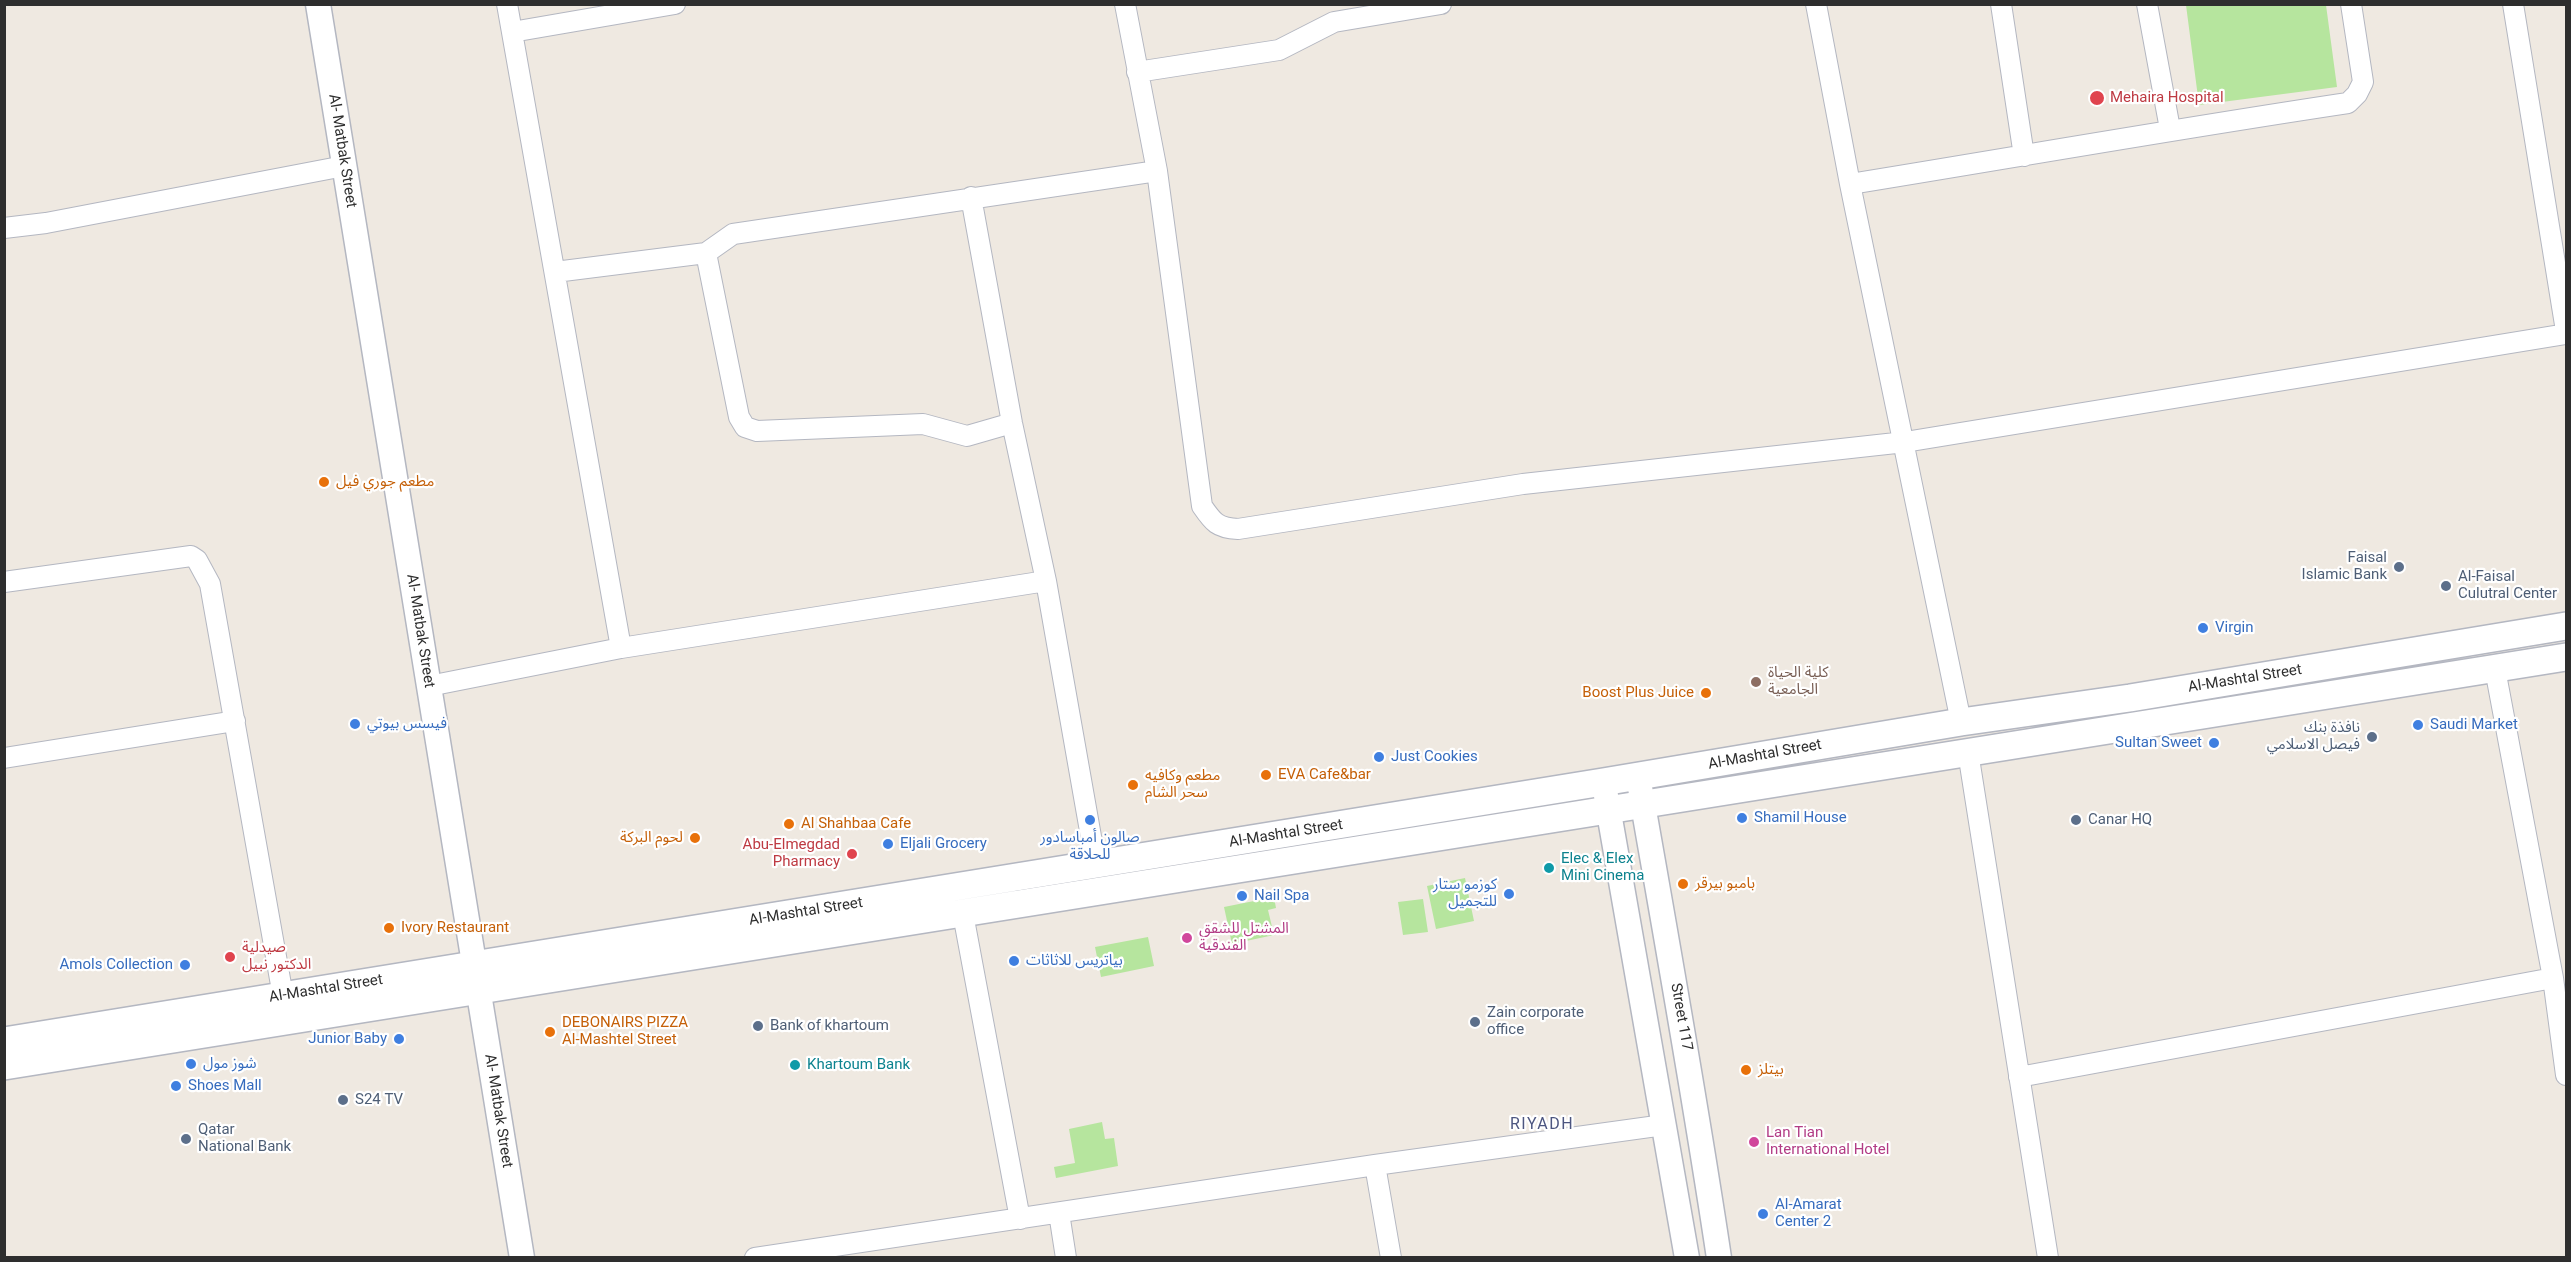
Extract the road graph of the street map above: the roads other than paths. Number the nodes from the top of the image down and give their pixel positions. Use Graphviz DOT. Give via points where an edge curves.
graph roads {
  1 [pos="318,4"];
  2 [pos="507,4"];
  3 [pos="675,4"];
  4 [pos="1125,4"];
  5 [pos="1441,4"];
  6 [pos="1816,4"];
  7 [pos="2001,4"];
  8 [pos="2147,4"];
  9 [pos="2351,4"];
  10 [pos="2513,4"];
  11 [pos="512,32"];
  12 [pos="1137,72"];
  13 [pos="2170,129"];
  14 [pos="2024,156"];
  15 [pos="344,166"];
  16 [pos="1157,171"];
  17 [pos="1850,184"];
  18 [pos="971,197"];
  19 [pos="4,228"];
  20 [pos="706,253"];
  21 [pos="555,272"];
  22 [pos="2566,332"];
  23 [pos="1012,423"];
  24 [pos="1905,442"];
  25 [pos="1046,580"];
  26 [pos="4,582"];
  27 [pos="2566,626"];
  28 [pos="621,648"];
  29 [pos="2566,657"];
  30 [pos="2495,669"];
  31 [pos="429,686"];
  32 [pos="235,721"];
  33 [pos="1961,722"];
  34 [pos="1968,752"];
  35 [pos="4,758"];
  36 [pos="1638,776"];
  37 [pos="1604,782"];
  38 [pos="1643,805"];
  39 [pos="1609,811"];
  40 [pos="1096,864"];
  41 [pos="1655,881"];
  42 [pos="1622,887"];
  43 [pos="963,914"];
  44 [pos="476,978"];
  45 [pos="2553,978"];
  46 [pos="284,996"];
  47 [pos="4,1041"];
  48 [pos="4,1066"];
  49 [pos="2566,1076"];
  50 [pos="2019,1077"];
  51 [pos="1664,1125"];
  52 [pos="1375,1165"];
  53 [pos="1059,1213"];
  54 [pos="1020,1219"];
  55 [pos="864,1249"];
  56 [pos="522,1257"];
  57 [pos="755,1257"];
  58 [pos="1066,1257"];
  59 [pos="1391,1257"];
  60 [pos="1687,1257"];
  61 [pos="1719,1257"];
  62 [pos="2048,1257"];
  1 -- 15 [label="street, Al- Matbak Street"];
  2 -- 11 [label="street"];
  3 -- 11 [label="street"];
  4 -- 12 [label="street"];
  5 -- 12 [label="street" via="1334,22 1279,50"];
  6 -- 17 [label="street"];
  7 -- 14 [label="street"];
  8 -- 13 [label="street"];
  9 -- 13 [label="street" via="2363,82 2348,103"];
  10 -- 22 [label="street"];
  11 -- 21 [label="street"];
  12 -- 16 [label="street"];
  13 -- 14 [label="street"];
  14 -- 17 [label="street"];
  15 -- 19 [label="street"];
  15 -- 31 [label="street, Al- Matbak Street"];
  16 -- 18 [label="street"];
  16 -- 24 [label="street" via="1202,506 1212,521 1224,528 1238,529 1523,484"];
  17 -- 24 [label="street"];
  18 -- 20 [label="street" via="734,234"];
  18 -- 23 [label="street"];
  20 -- 21 [label="street"];
  20 -- 23 [label="street" via="739,417 745,428 757,431 923,424 967,436"];
  21 -- 28 [label="street"];
  22 -- 24 [label="street"];
  23 -- 25 [label="street"];
  24 -- 33 [label="street"];
  25 -- 28 [label="street"];
  25 -- 40 [label="street"];
  26 -- 32 [label="street" via="190,556 197,560 210,584"];
  27 -- 33 [label="main road, Al-Mashtal Street"];
  28 -- 31 [label="street"];
  29 -- 30 [label="main road, Al-Mashtal Street"];
  30 -- 34 [label="main road, Al-Mashtal Street"];
  30 -- 45 [label="street"];
  31 -- 44 [label="street, Al- Matbak Street"];
  32 -- 35 [label="street"];
  32 -- 46 [label="street"];
  33 -- 36 [label="main road, Al-Mashtal Street"];
  34 -- 38 [label="main road, Al-Mashtal Street"];
  34 -- 50 [label="street"];
  36 -- 37 [label="main road, Al-Mashtal Street"];
  36 -- 38 [label="street, Street 117"];
  37 -- 39 [label="street"];
  37 -- 40 [label="main road, Al-Mashtal Street"];
  38 -- 39 [label="main road, Al-Mashtal Street"];
  38 -- 41 [label="street, Street 117"];
  39 -- 42 [label="street"];
  39 -- 43 [label="main road, Al-Mashtal Street"];
  40 -- 44 [label="main road, Al-Mashtal Street"];
  41 -- 42 [label="street"];
  41 -- 61 [label="street, Street 117" via="1679,1002"];
  42 -- 51 [label="street"];
  43 -- 44 [label="main road, Al-Mashtal Street"];
  43 -- 54 [label="street"];
  44 -- 46 [label="main road, Al-Mashtal Street"];
  44 -- 48 [label="main road, Al-Mashtal Street"];
  44 -- 56 [label="street, Al- Matbak Street"];
  45 -- 49 [label="street"];
  45 -- 50 [label="street"];
  46 -- 47 [label="main road, Al-Mashtal Street"];
  50 -- 62 [label="street"];
  51 -- 52 [label="street"];
  51 -- 60 [label="street"];
  52 -- 53 [label="street"];
  52 -- 59 [label="street"];
  53 -- 54 [label="street"];
  53 -- 58 [label="street"];
  54 -- 55 [label="street"];
  55 -- 57 [label="street"];
}
